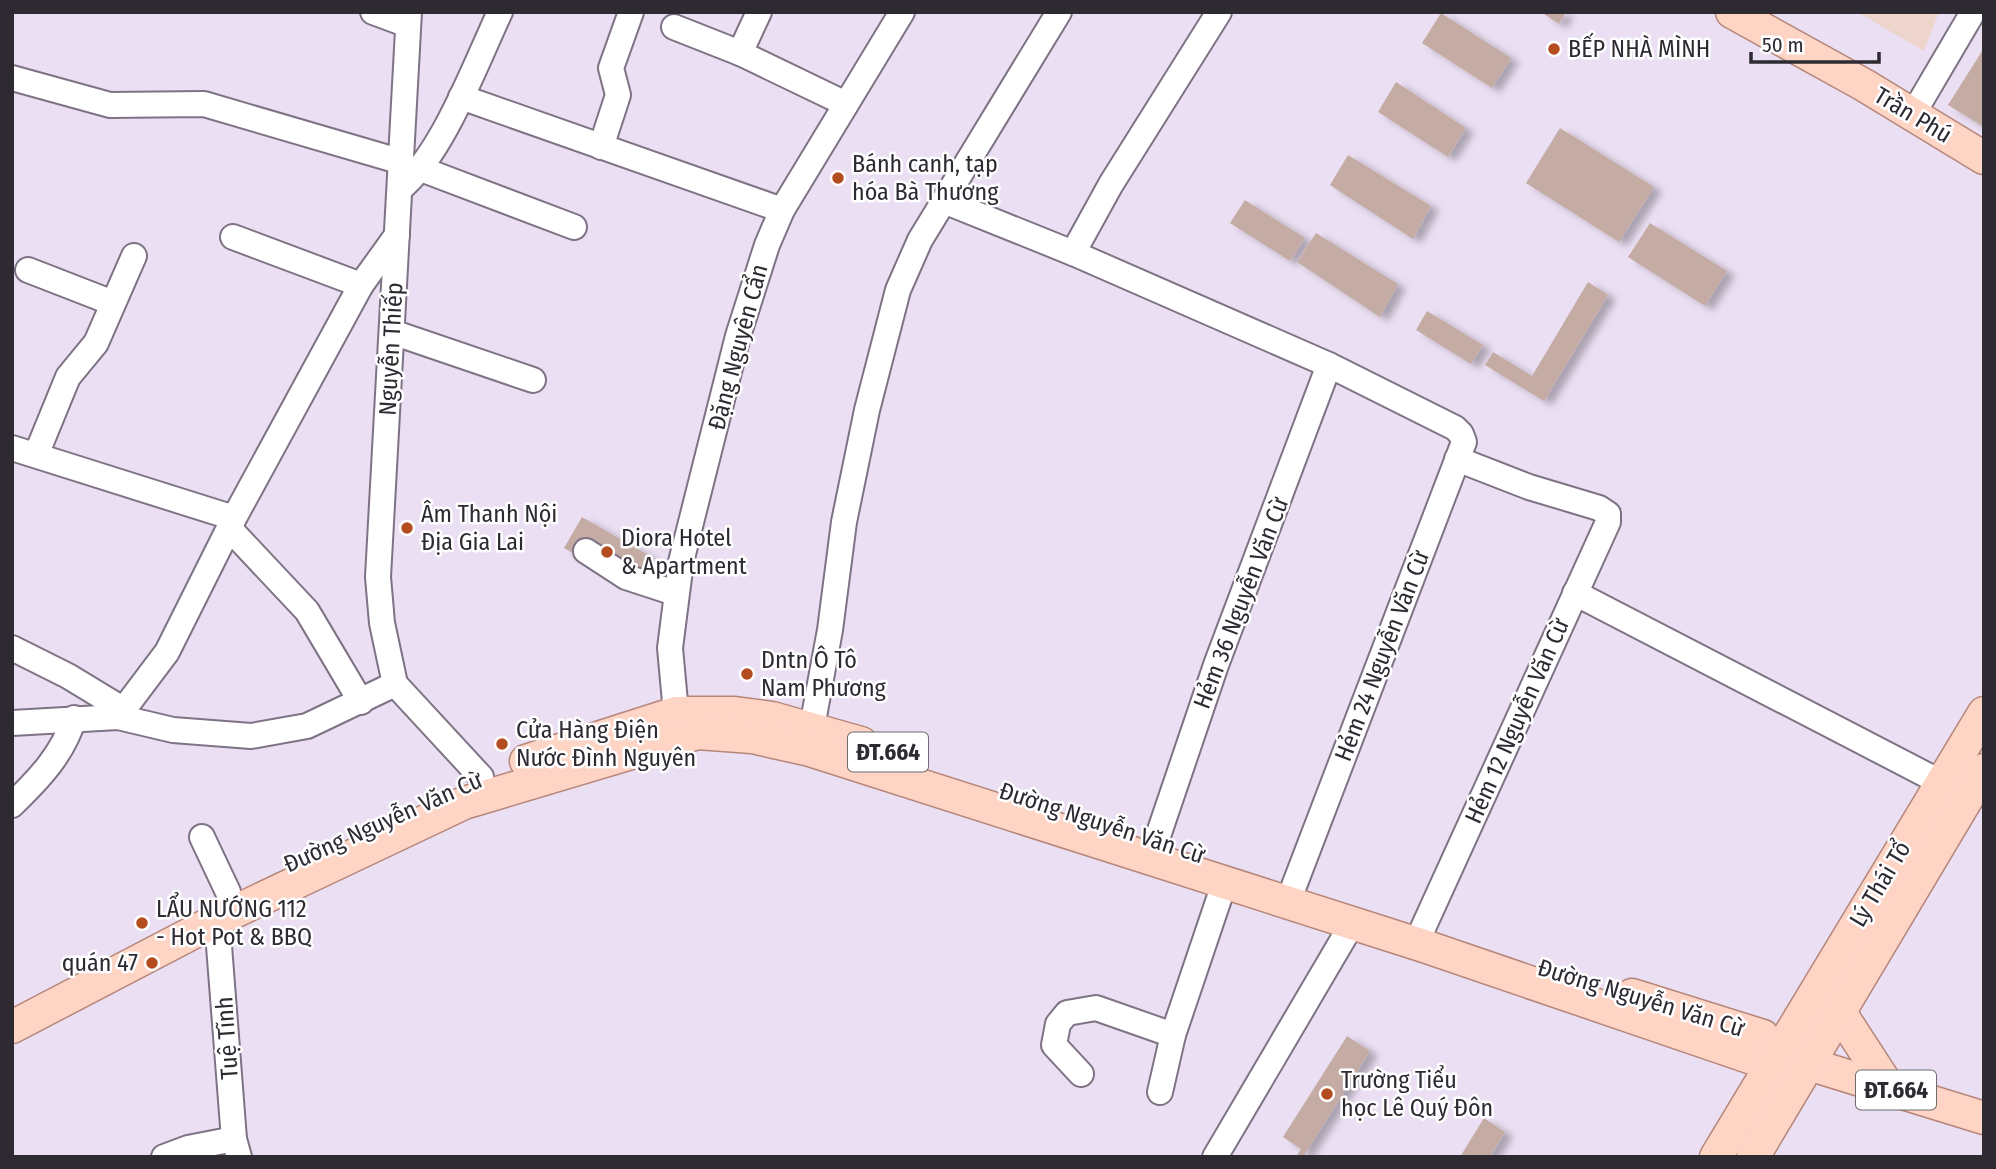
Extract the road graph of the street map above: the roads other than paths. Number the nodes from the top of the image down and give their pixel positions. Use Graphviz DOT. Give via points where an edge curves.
graph roads {
  1 [pos="373,12"];
  2 [pos="500,12"];
  3 [pos="631,12"];
  4 [pos="759,12"];
  5 [pos="902,12"];
  6 [pos="1059,12"];
  7 [pos="1219,12"];
  8 [pos="1732,12"];
  9 [pos="1973,12"];
  10 [pos="409,18"];
  11 [pos="674,27"];
  12 [pos="740,53"];
  13 [pos="12,78"];
  14 [pos="461,97"];
  15 [pos="846,104"];
  16 [pos="1913,114"];
  17 [pos="601,147"];
  18 [pos="1984,158"];
  19 [pos="411,165"];
  20 [pos="944,201"];
  21 [pos="782,210"];
  22 [pos="574,227"];
  23 [pos="397,235"];
  24 [pos="233,237"];
  25 [pos="1073,253"];
  26 [pos="134,256"];
  27 [pos="28,270"];
  28 [pos="361,285"];
  29 [pos="113,303"];
  30 [pos="392,332"];
  31 [pos="1329,365"];
  32 [pos="533,380"];
  33 [pos="12,448"];
  34 [pos="36,455"];
  35 [pos="1457,459"];
  36 [pos="232,523"];
  37 [pos="586,551"];
  38 [pos="675,593"];
  39 [pos="1575,593"];
  40 [pos="12,648"];
  41 [pos="395,684"];
  42 [pos="361,702"];
  43 [pos="676,713"];
  44 [pos="1984,713"];
  45 [pos="121,714"];
  46 [pos="74,719"];
  47 [pos="12,723"];
  48 [pos="812,727"];
  49 [pos="1984,770"];
  50 [pos="927,776"];
  51 [pos="481,777"];
  52 [pos="1942,783"];
  53 [pos="12,805"];
  54 [pos="202,837"];
  55 [pos="1156,842"];
  56 [pos="1224,884"];
  57 [pos="1294,886"];
  58 [pos="218,904"];
  59 [pos="1355,916"];
  60 [pos="1423,928"];
  61 [pos="12,1002"];
  62 [pos="1839,1011"];
  63 [pos="12,1027"];
  64 [pos="1173,1035"];
  65 [pos="1776,1054"];
  66 [pos="1808,1063"];
  67 [pos="1082,1074"];
  68 [pos="1889,1088"];
  69 [pos="1160,1092"];
  70 [pos="1984,1118"];
  71 [pos="237,1148"];
  72 [pos="164,1157"];
  73 [pos="1215,1157"];
  74 [pos="1716,1157"];
  75 [pos="1753,1157"];
  1 -- 10 [label="street"];
  2 -- 14 [label="street"];
  3 -- 17 [label="street" via="611,68 618,95"];
  4 -- 12 [label="street"];
  5 -- 15 [label="street, Đặng Nguyên Cẩn"];
  6 -- 20 [label="street"];
  7 -- 25 [label="street"];
  8 -- 16 [label="main road, Trần Phú"];
  9 -- 16 [label="street"];
  10 -- 19 [label="street, Nguyễn Thiếp"];
  11 -- 12 [label="street"];
  12 -- 15 [label="street"];
  13 -- 19 [label="street" via="110,105 204,104"];
  14 -- 17 [label="street"];
  14 -- 19 [label="street"];
  15 -- 21 [label="street, Đặng Nguyên Cẩn"];
  16 -- 18 [label="main road, Trần Phú"];
  17 -- 21 [label="street"];
  19 -- 22 [label="street"];
  19 -- 23 [label="street, Nguyễn Thiếp" via="401,188"];
  20 -- 25 [label="street"];
  20 -- 48 [label="street" via="908,262 892,307 844,522"];
  21 -- 38 [label="street, Đặng Nguyên Cẩn" via="738,336"];
  23 -- 28 [label="street"];
  23 -- 30 [label="street, Nguyễn Thiếp"];
  24 -- 28 [label="street"];
  25 -- 31 [label="street"];
  26 -- 29 [label="street"];
  27 -- 29 [label="street"];
  28 -- 36 [label="street"];
  29 -- 34 [label="street" via="96,343 72,370"];
  30 -- 32 [label="street"];
  30 -- 41 [label="street, Nguyễn Thiếp" via="378,601"];
  31 -- 35 [label="street, Hẻm 24 Nguyễn Văn Cừ" via="1455,428 1464,442"];
  31 -- 55 [label="street, Hẻm 36 Nguyễn Văn Cừ" via="1216,665"];
  33 -- 34 [label="street"];
  34 -- 36 [label="street"];
  35 -- 39 [label="street, Hẻm 12 Nguyễn Văn Cừ" via="1608,514"];
  35 -- 57 [label="street, Hẻm 24 Nguyễn Văn Cừ"];
  36 -- 42 [label="street" via="307,611"];
  36 -- 45 [label="street" via="167,652"];
  37 -- 38 [label="street" via="626,577"];
  38 -- 43 [label="street, Đặng Nguyên Cẩn" via="670,648"];
  39 -- 52 [label="street"];
  39 -- 60 [label="street, Hẻm 12 Nguyễn Văn Cừ"];
  40 -- 45 [label="street" via="68,676"];
  41 -- 42 [label="street"];
  41 -- 51 [label="street"];
  42 -- 45 [label="street" via="307,726 251,736 173,730"];
  43 -- 48 [label="main road, Đường Nguyễn Văn Cừ / ĐT.664" via="735,713"];
  43 -- 51 [label="main road, Đường Nguyễn Văn Cừ / ĐT.664"];
  44 -- 52 [label="main road, Lý Thái Tổ"];
  45 -- 46 [label="street"];
  46 -- 47 [label="street"];
  46 -- 53 [label="street" via="61,750"];
  48 -- 50 [label="main road, Đường Nguyễn Văn Cừ / ĐT.664"];
  49 -- 62 [label="main road, Lý Thái Tổ"];
  50 -- 55 [label="main road, Đường Nguyễn Văn Cừ / ĐT.664"];
  50 -- 56 [label="main road, Đường Nguyễn Văn Cừ / ĐT.664"];
  50 -- 58 [label="main road, Đường Nguyễn Văn Cừ / ĐT.664" via="752,737 698,733 464,803"];
  51 -- 58 [label="main road, Đường Nguyễn Văn Cừ / ĐT.664" via="411,804"];
  52 -- 65 [label="main road, Lý Thái Tổ"];
  54 -- 58 [label="street"];
  55 -- 57 [label="main road, Đường Nguyễn Văn Cừ / ĐT.664"];
  56 -- 59 [label="main road, Đường Nguyễn Văn Cừ / ĐT.664"];
  56 -- 64 [label="street"];
  57 -- 59 [label="main road, Đường Nguyễn Văn Cừ / ĐT.664"];
  58 -- 61 [label="main road, Đường Nguyễn Văn Cừ / ĐT.664"];
  58 -- 63 [label="main road, Đường Nguyễn Văn Cừ / ĐT.664"];
  58 -- 71 [label="street, Tuệ Tĩnh"];
  59 -- 60 [label="main road, Đường Nguyễn Văn Cừ / ĐT.664"];
  59 -- 65 [label="main road, Đường Nguyễn Văn Cừ / ĐT.664" via="1752,1058"];
  59 -- 73 [label="street"];
  60 -- 65 [label="main road, Đường Nguyễn Văn Cừ / ĐT.664" via="1763,1036"];
  62 -- 66 [label="main road, Lý Thái Tổ"];
  62 -- 68 [label="main road"];
  64 -- 67 [label="street" via="1097,1008 1067,1013 1058,1024 1054,1045"];
  64 -- 69 [label="street"];
  65 -- 66 [label="main road, ĐT.664"];
  65 -- 74 [label="main road, Lý Thái Tổ"];
  66 -- 68 [label="main road, ĐT.664"];
  66 -- 75 [label="main road, Lý Thái Tổ"];
  68 -- 70 [label="main road, ĐT.664"];
  71 -- 72 [label="street" via="188,1148"];
}
